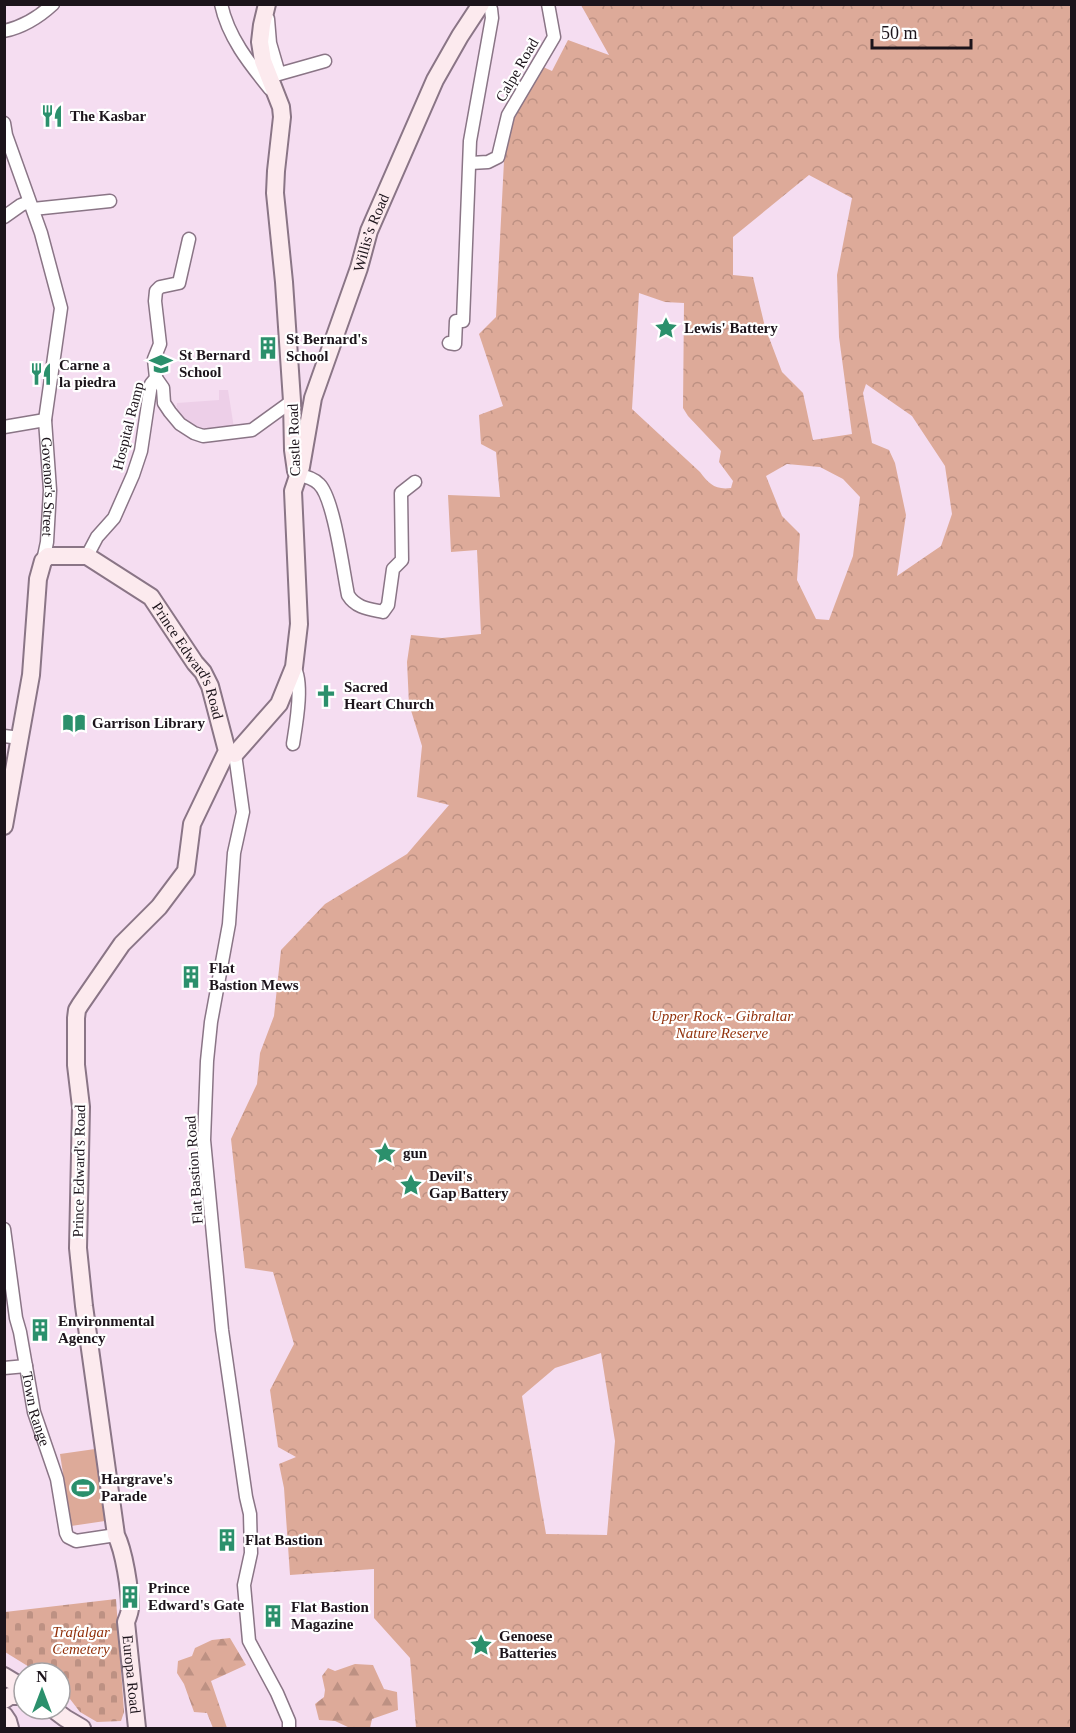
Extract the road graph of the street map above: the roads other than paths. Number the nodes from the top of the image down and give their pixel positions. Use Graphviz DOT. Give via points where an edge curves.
graph roads {
  1 [pos="53,4"];
  2 [pos="221,4"];
  3 [pos="548,4"];
  4 [pos="267,6"];
  5 [pos="480,6"];
  6 [pos="4,31"];
  7 [pos="325,61"];
  8 [pos="280,103"];
  9 [pos="5,129"];
  10 [pos="470,163"];
  11 [pos="110,201"];
  12 [pos="31,206"];
  13 [pos="4,217"];
  14 [pos="189,239"];
  15 [pos="449,343"];
  16 [pos="156,378"];
  17 [pos="292,401"];
  18 [pos="45,420"];
  19 [pos="4,427"];
  20 [pos="298,475"];
  21 [pos="415,482"];
  22 [pos="87,556"];
  23 [pos="43,561"];
  24 [pos="294,667"];
  25 [pos="12,737"];
  26 [pos="293,744"];
  27 [pos="228,751"];
  28 [pos="8,795"];
  29 [pos="4,825"];
  30 [pos="4,1229"];
  31 [pos="5,1247"];
  32 [pos="26,1366"];
  33 [pos="4,1368"];
  34 [pos="116,1535"];
  35 [pos="126,1622"];
  36 [pos="4,1715"];
  37 [pos="10,1728"];
  38 [pos="136,1728"];
  39 [pos="289,1728"];
  1 -- 6 [label="street" via="32,20"];
  2 -- 8 [label="street" via="235,42"];
  3 -- 10 [label="street, Calpe Road" via="554,37 508,115 498,157"];
  4 -- 7 [label="street" via="270,43 279,74"];
  4 -- 8 [label="street" via="260,42 263,61"];
  5 -- 10 [label="street, Calpe Road" via="490,9 492,18 470,141"];
  5 -- 20 [label="street, Willis’s Road" via="435,80 369,231 313,398"];
  8 -- 17 [label="street, Castle Road" via="275,193"];
  9 -- 12 [label="street, Govenor's Street"];
  10 -- 15 [label="street, Calpe Road" via="463,321 456,321 455,344"];
  11 -- 12 [label="street"];
  12 -- 13 [label="street" via="21,205"];
  12 -- 18 [label="street, Govenor's Street" via="61,308"];
  14 -- 16 [label="street, Hospital Ramp" via="179,283 156,291 160,344 154,359"];
  16 -- 17 [label="street" via="170,412 197,435 252,430"];
  16 -- 22 [label="street, Hospital Ramp" via="133,475 114,518"];
  17 -- 20 [label="street, Castle Road"];
  18 -- 19 [label="street"];
  18 -- 23 [label="street, Govenor's Street" via="50,490"];
  20 -- 21 [label="street" via="318,483 324,491 348,595 361,608 383,612 388,605 393,569 402,560 401,493"];
  20 -- 24 [label="street, Castle Road" via="293,491 299,624"];
  22 -- 23 [label="street" via="48,556"];
  22 -- 27 [label="street, Prince Edward's Road" via="151,597 210,686"];
  23 -- 25 [label="street, Govenor's Street" via="38,579 32,675"];
  24 -- 26 [label="street" via="298,696"];
  24 -- 27 [label="street, Castle Road" via="279,704"];
  25 -- 28 [label="street, Govenor's Street"];
  27 -- 34 [label="street, Prince Edward's Road" via="192,824 186,871 159,907 122,944 77,1010 76,1065 81,1107 78,1248"];
  27 -- 39 [label="street, Flat Bastion Road" via="243,812 234,853 229,924 210,1022 204,1140 222,1330 250,1514 251,1552 244,1585 249,1641 277,1694"];
  28 -- 29 [label="street"];
  30 -- 31 [label="street, Town Range"];
  31 -- 32 [label="street, Town Range"];
  32 -- 33 [label="street"];
  32 -- 34 [label="street, Town Range" via="34,1412 57,1479 68,1537 76,1541"];
  34 -- 35 [label="street, Prince Edward's Road" via="121,1544 129,1598"];
  35 -- 38 [label="street, Europa Road"];
  36 -- 37 [label="street"];
}
